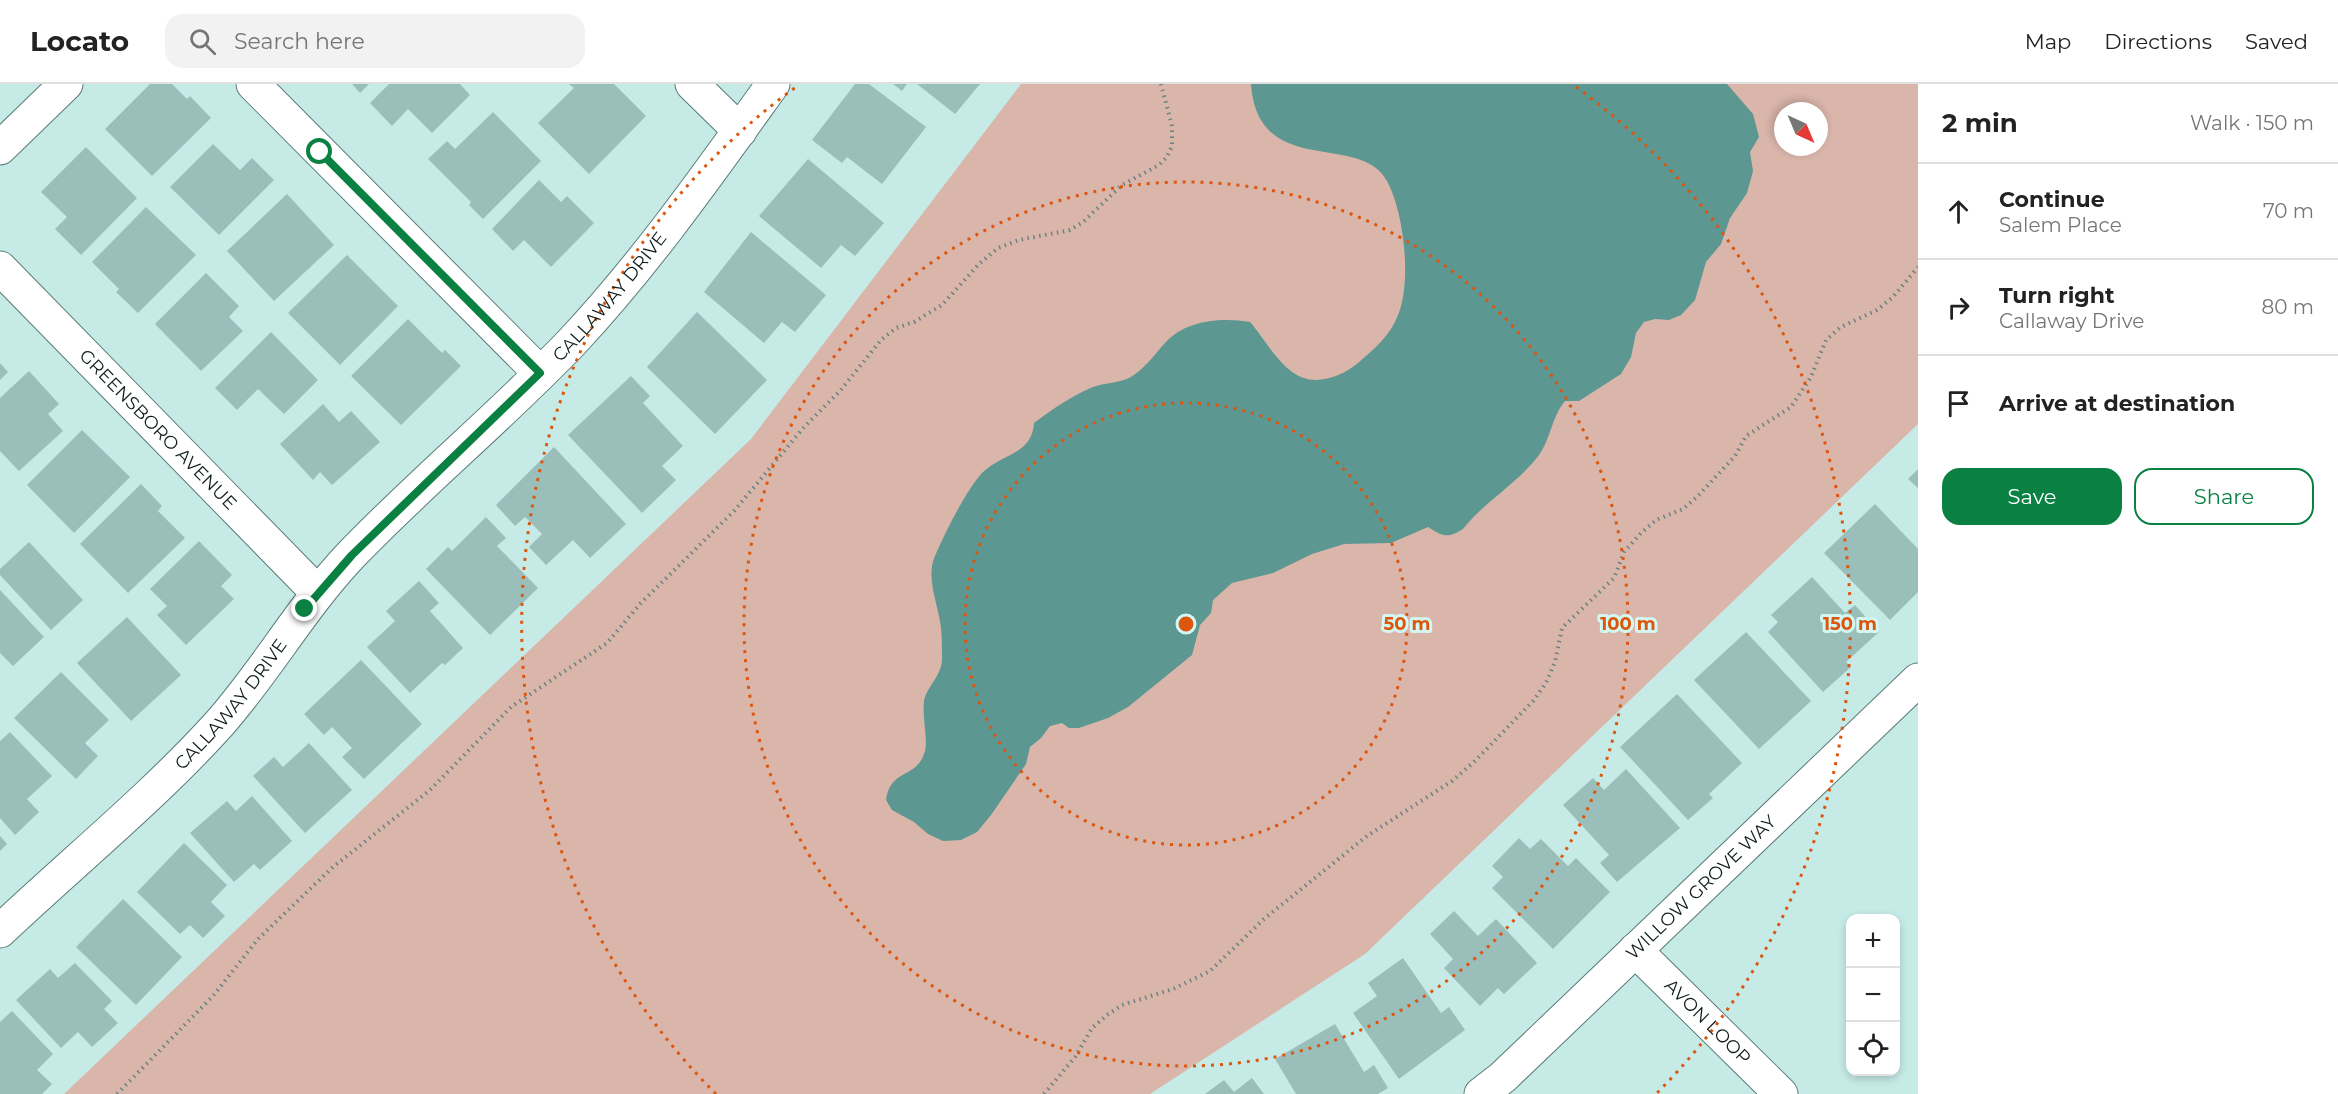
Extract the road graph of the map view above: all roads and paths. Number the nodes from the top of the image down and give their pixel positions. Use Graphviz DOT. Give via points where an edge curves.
graph roads {
  1 [pos="66,84"];
  2 [pos="253,84"];
  3 [pos="692,84"];
  4 [pos="773,84"];
  5 [pos="1161,84"];
  6 [pos="740,131"];
  7 [pos="0,148"];
  8 [pos="1918,267"];
  9 [pos="0,268"];
  10 [pos="540,373"];
  11 [pos="317,592"];
  12 [pos="1918,680"];
  13 [pos="0,930"];
  14 [pos="1635,950"];
  15 [pos="117,1094"];
  16 [pos="1044,1094"];
  17 [pos="1481,1094"];
  18 [pos="1781,1094"];
  1 -- 7 [label="street"];
  2 -- 10 [label="street"];
  3 -- 6 [label="street"];
  4 -- 6 [label="street, CALLAWAY DRIVE"];
  5 -- 15 [label="path" via="1172,126 1172,146 1159,165 1122,185 1070,230 998,248 942,305 881,340 734,511 640,604 607,643 511,707 430,790 333,867 258,939 213,996"];
  6 -- 10 [label="street, CALLAWAY DRIVE" via="636,270"];
  8 -- 16 [label="path" via="1877,310 1841,327 1826,340 1791,407 1746,436 1736,456 1697,497 1641,533 1624,552 1614,578 1563,627 1555,662 1533,701 1474,762 1452,781 1367,836 1264,919 1210,971 1173,989 1122,1005 1107,1015 1092,1028 1075,1057"];
  9 -- 11 [label="street, GREENSBORO AVENUE"];
  10 -- 11 [label="street, CALLAWAY DRIVE"];
  11 -- 13 [label="street, CALLAWAY DRIVE" via="257,678 219,724"];
  12 -- 14 [label="street, WILLOW GROVE WAY"];
  14 -- 17 [label="street, WILLOW GROVE WAY"];
  14 -- 18 [label="street, AVON LOOP"];
}
